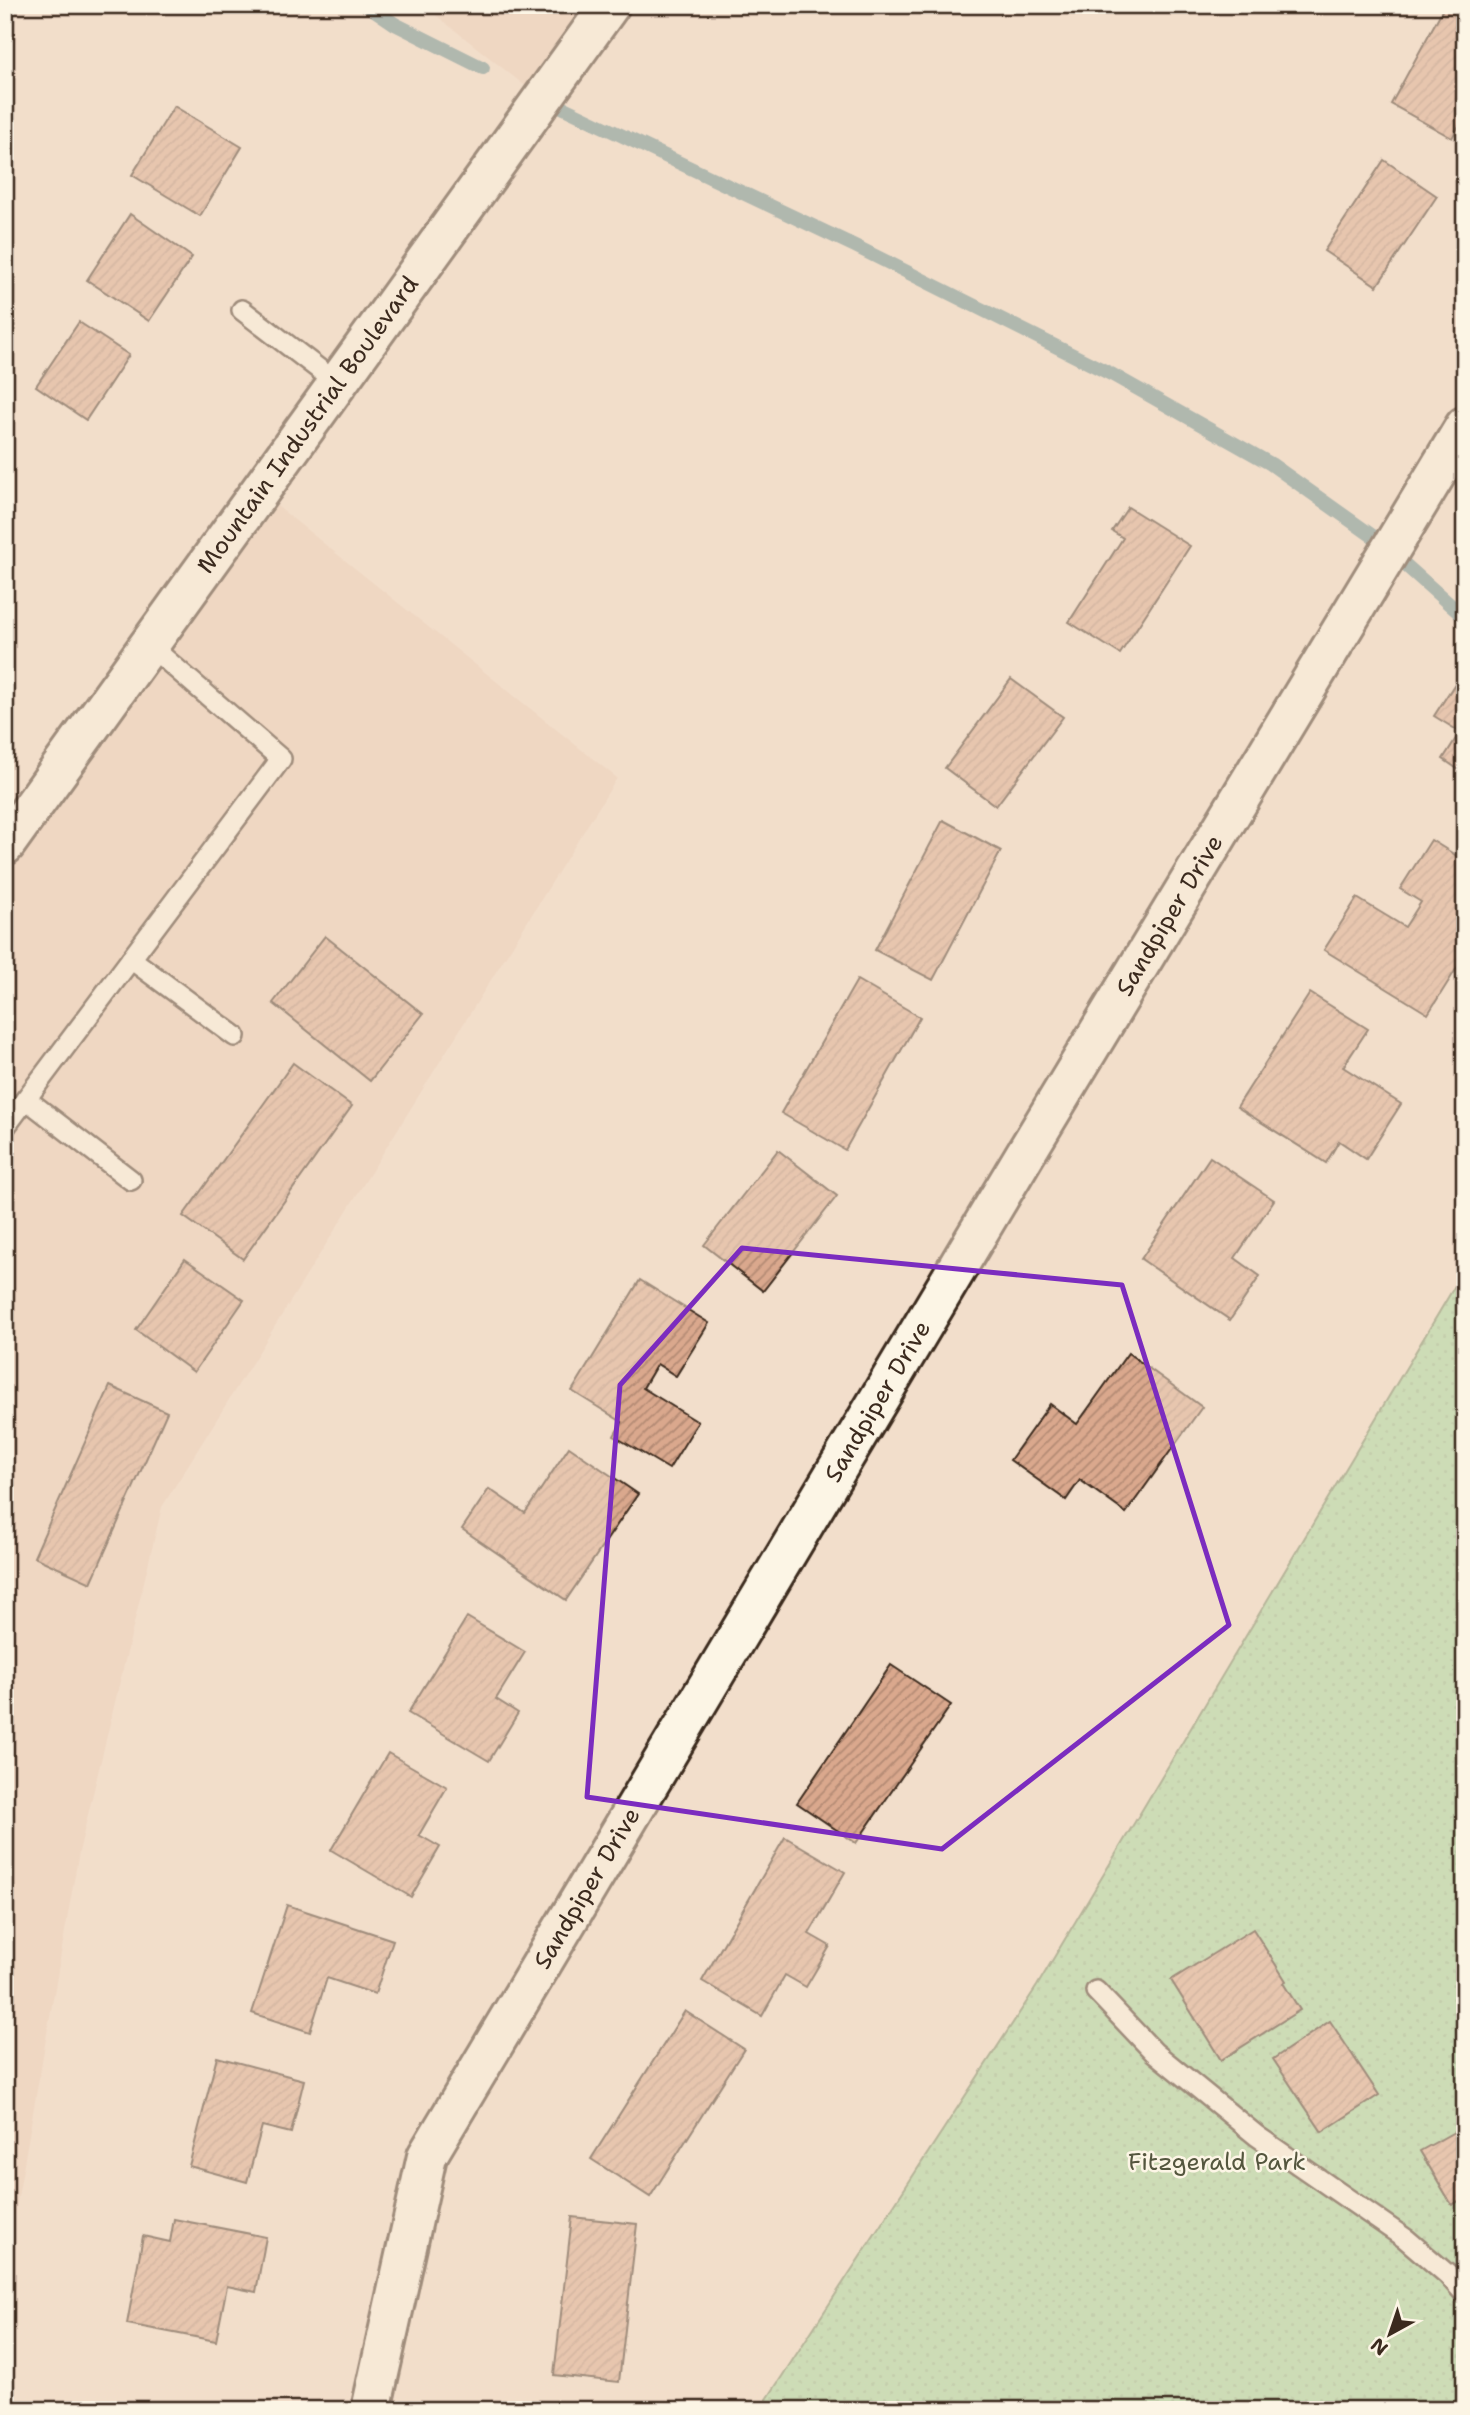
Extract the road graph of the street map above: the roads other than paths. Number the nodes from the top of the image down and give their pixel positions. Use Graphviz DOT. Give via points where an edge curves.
graph roads {
  1 [pos="610,5"];
  2 [pos="242,310"];
  3 [pos="337,383"];
  4 [pos="1465,426"];
  5 [pos="149,645"];
  6 [pos="5,845"];
  7 [pos="131,959"];
  8 [pos="235,1036"];
  9 [pos="26,1099"];
  10 [pos="5,1128"];
  11 [pos="131,1180"];
  12 [pos="1096,1992"];
  13 [pos="1465,2294"];
  14 [pos="371,2410"];
  1 -- 3 [label="street, Mountain Industrial Boulevard"];
  2 -- 3 [label="lane"];
  3 -- 5 [label="street, Mountain Industrial Boulevard"];
  4 -- 14 [label="street, Sandpiper Drive" via="427,2156"];
  5 -- 6 [label="street, Mountain Industrial Boulevard"];
  5 -- 7 [label="lane" via="281,759"];
  7 -- 8 [label="lane"];
  7 -- 9 [label="lane"];
  9 -- 10 [label="lane"];
  9 -- 11 [label="lane"];
  12 -- 13 [label="lane" via="1154,2052 1257,2136 1406,2239"];
}
